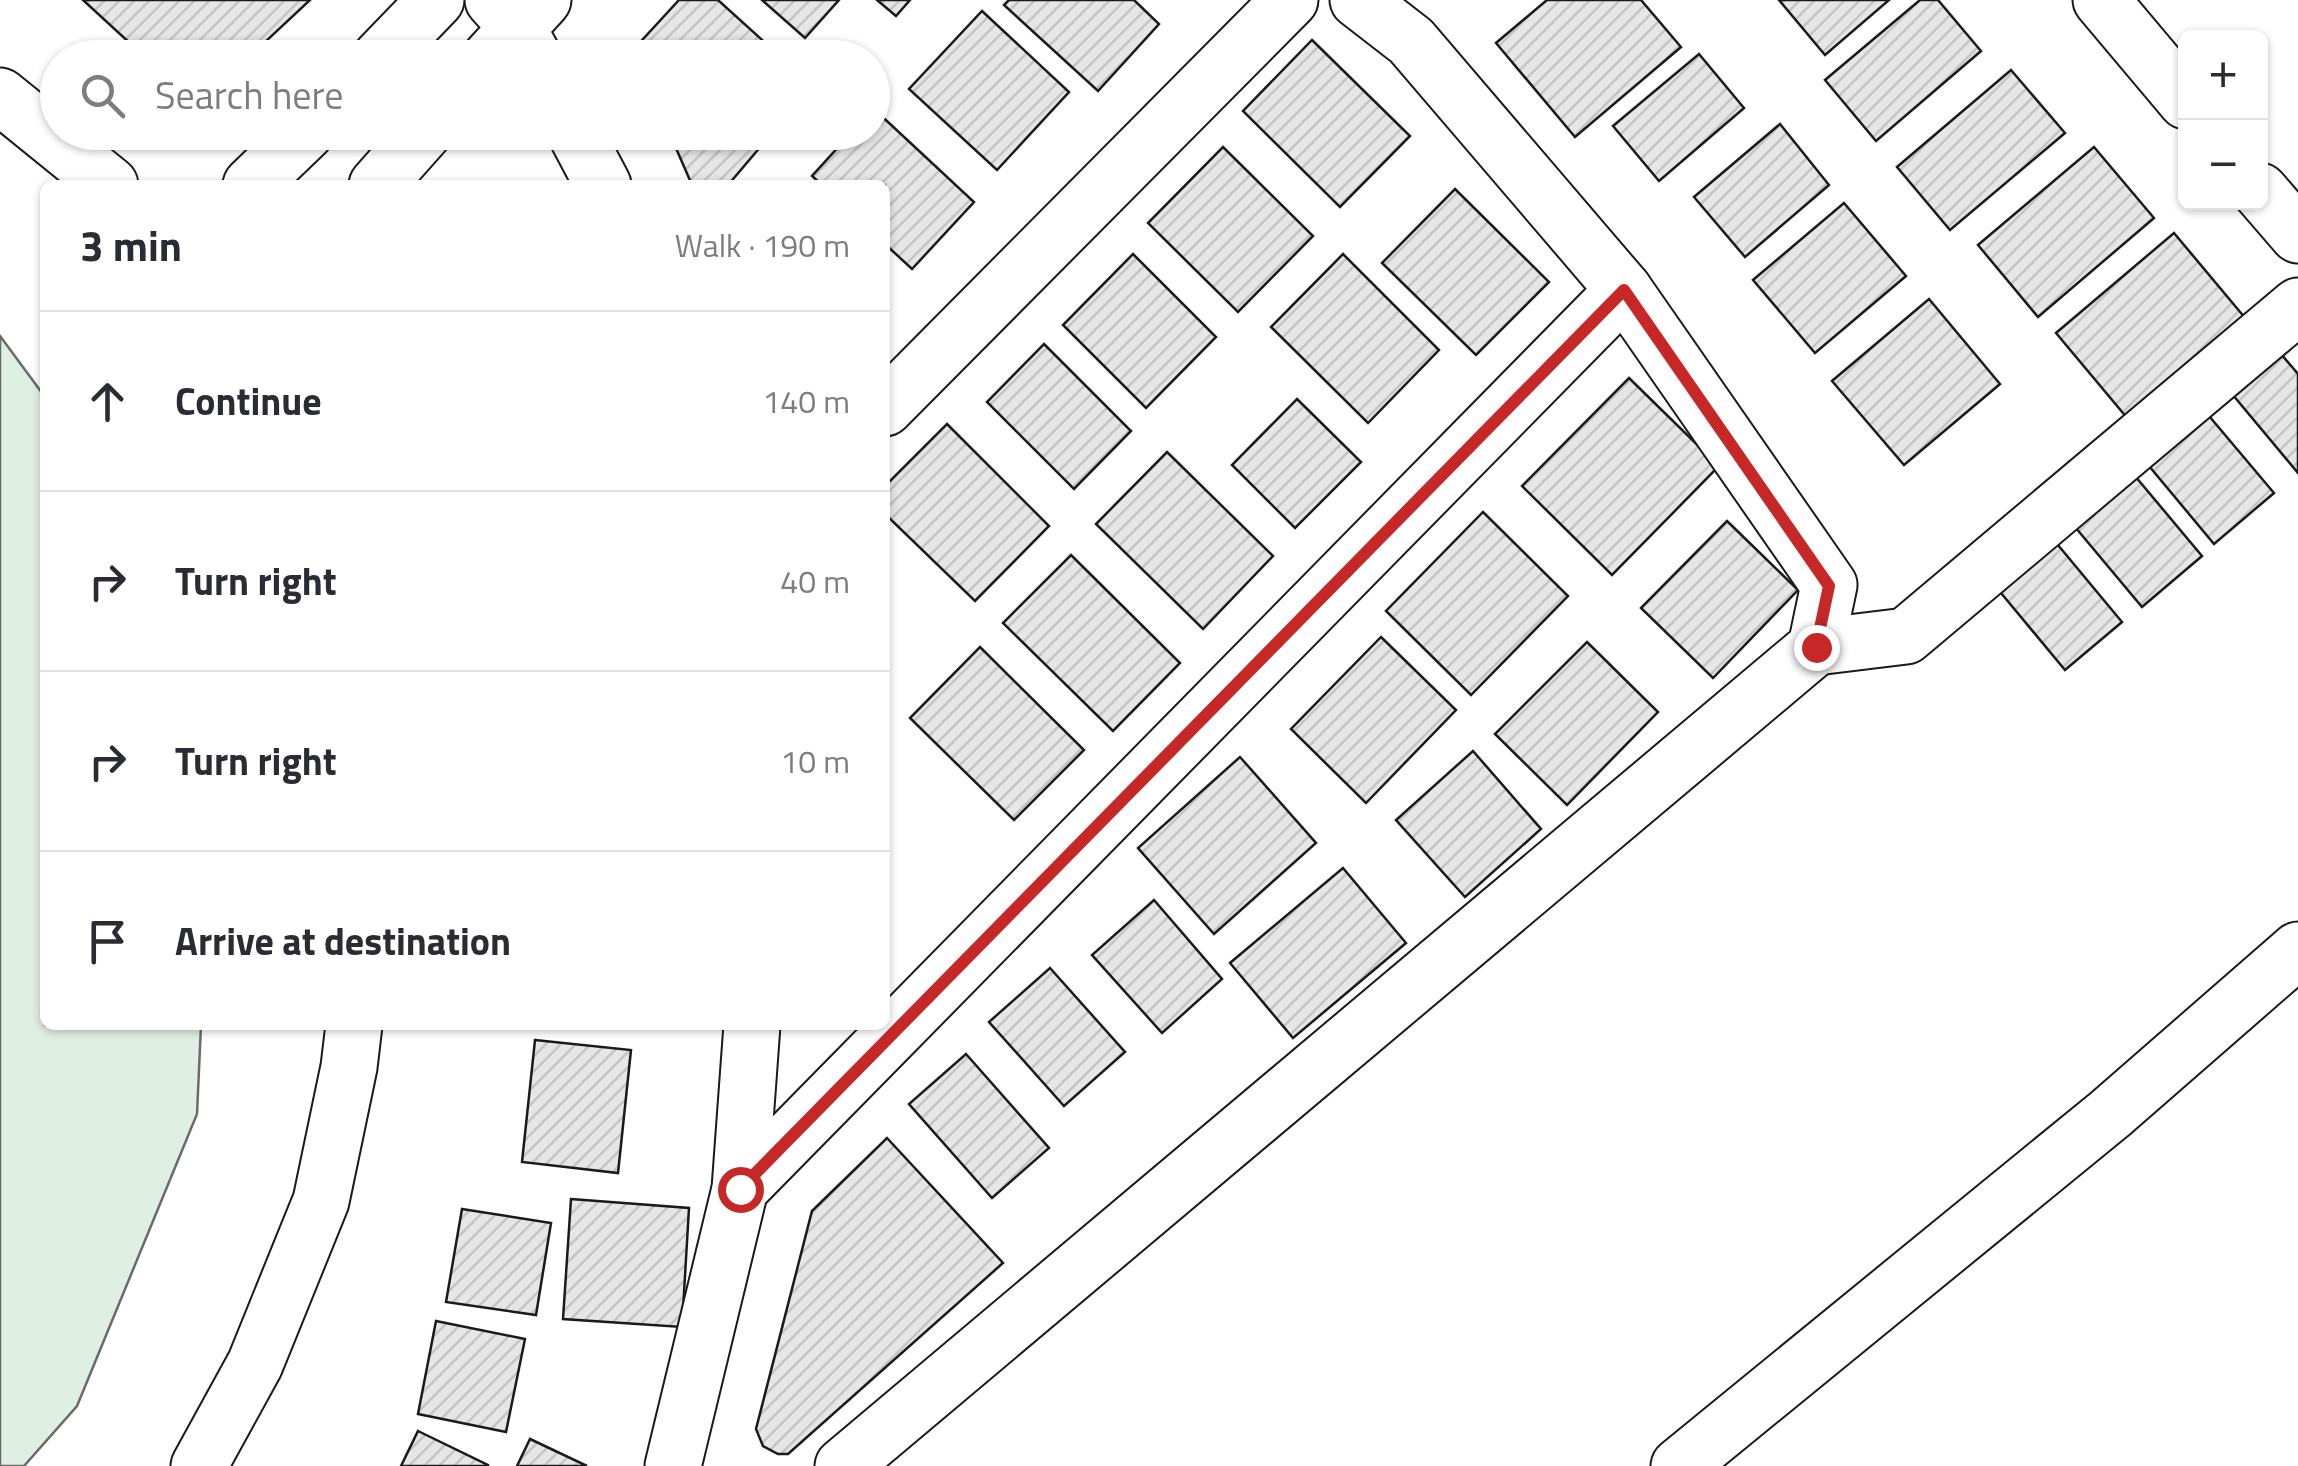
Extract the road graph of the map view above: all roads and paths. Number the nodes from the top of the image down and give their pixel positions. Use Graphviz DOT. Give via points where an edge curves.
graph roads {
  1 [pos="436,0"];
  2 [pos="1290,0"];
  3 [pos="1358,0"];
  4 [pos="2100,0"];
  5 [pos="397,40"];
  6 [pos="2178,92"];
  7 [pos="0,96"];
  8 [pos="40,128"];
  9 [pos="67,150"];
  10 [pos="288,150"];
  11 [pos="408,150"];
  12 [pos="584,150"];
  13 [pos="104,180"];
  14 [pos="257,180"];
  15 [pos="381,180"];
  16 [pos="600,180"];
  17 [pos="2268,200"];
  18 [pos="2298,236"];
  19 [pos="1624,290"];
  20 [pos="2298,306"];
  21 [pos="890,403"];
  22 [pos="1816,647"];
  23 [pos="2298,950"];
  24 [pos="353,1030"];
  25 [pos="752,1030"];
  26 [pos="740,1189"];
  27 [pos="199,1466"];
  28 [pos="674,1466"];
  29 [pos="842,1466"];
  30 [pos="1680,1466"];
  1 -- 5 [label="street"];
  2 -- 21 [label="street"];
  3 -- 19 [label="street" via="1412,41"];
  4 -- 6 [label="street"];
  7 -- 8 [label="street"];
  9 -- 13 [label="street"];
  10 -- 14 [label="street"];
  11 -- 15 [label="street"];
  12 -- 16 [label="street"];
  17 -- 18 [label="street"];
  19 -- 22 [label="street" via="1829,586"];
  19 -- 26 [label="street"];
  20 -- 22 [label="street" via="1906,636"];
  22 -- 29 [label="street"];
  23 -- 30 [label="street" via="2110,1114"];
  24 -- 27 [label="street" via="322,1201 256,1364"];
  25 -- 26 [label="street"];
  26 -- 28 [label="street"];
}
